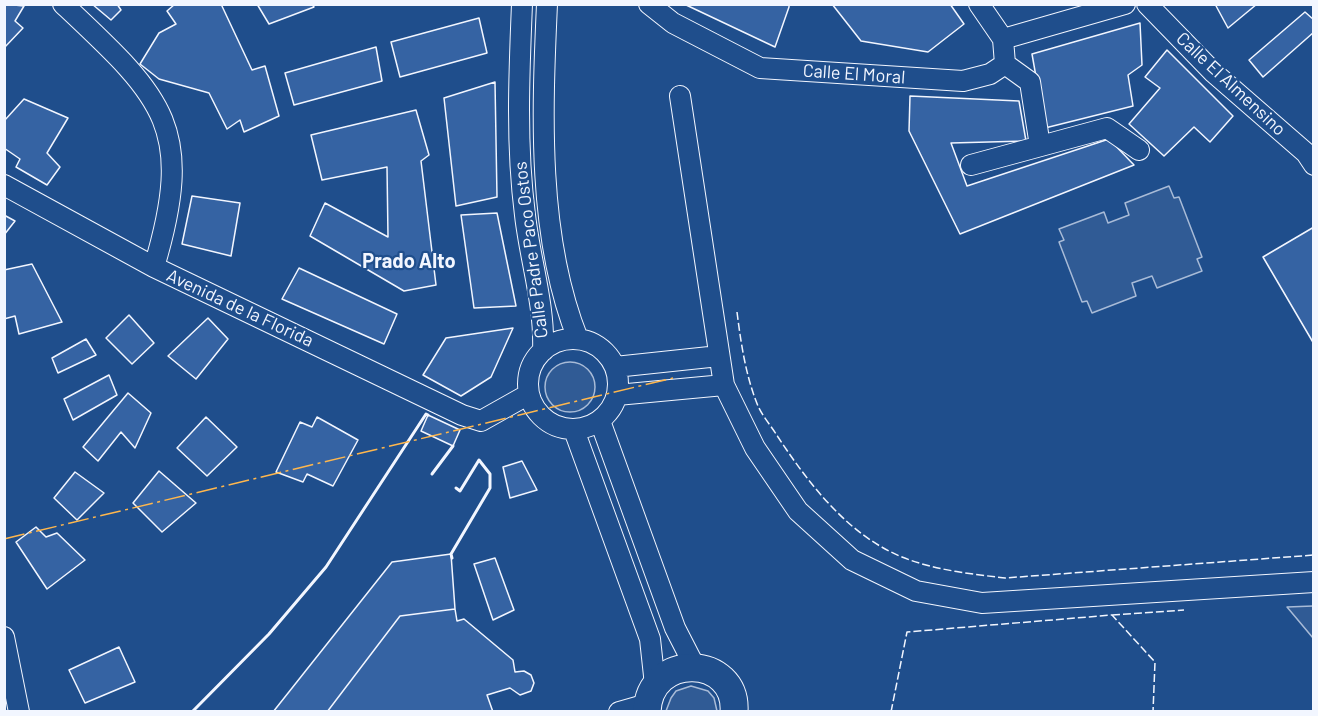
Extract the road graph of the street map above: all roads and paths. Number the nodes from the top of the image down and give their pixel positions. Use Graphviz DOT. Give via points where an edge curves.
graph roads {
  1 [pos="63,4"];
  2 [pos="522,4"];
  3 [pos="547,4"];
  4 [pos="649,4"];
  5 [pos="979,4"];
  6 [pos="1125,4"];
  7 [pos="1147,4"];
  8 [pos="1003,39"];
  9 [pos="1005,64"];
  10 [pos="680,96"];
  11 [pos="1040,146"];
  12 [pos="1138,150"];
  13 [pos="971,165"];
  14 [pos="1314,165"];
  15 [pos="4,185"];
  16 [pos="154,267"];
  17 [pos="578,339"];
  18 [pos="543,351"];
  19 [pos="719,356"];
  20 [pos="615,366"];
  21 [pos="724,385"];
  22 [pos="528,394"];
  23 [pos="617,395"];
  24 [pos="600,421"];
  25 [pos="574,430"];
  26 [pos="1314,582"];
  27 [pos="4,637"];
  28 [pos="695,667"];
  29 [pos="650,700"];
  30 [pos="19,711"];
  31 [pos="619,711"];
  32 [pos="735,711"];
  1 -- 16 [label="street" via="133,71 148,90 168,131 173,184"];
  2 -- 18 [label="street, Calle Padre Paco Ostos" via="519,147 525,216 544,331"];
  3 -- 17 [label="street, Calle Padre Paco Ostos" via="543,117 548,192 562,290"];
  4 -- 9 [label="street, Calle El Moral" via="673,23 760,68 963,81 990,74"];
  5 -- 8 [label="street"];
  6 -- 8 [label="street"];
  7 -- 14 [label="street, Calle El Almensino" via="1214,73 1306,153"];
  8 -- 9 [label="street"];
  9 -- 11 [label="street" via="1029,82"];
  10 -- 19 [label="street"];
  11 -- 12 [label="street" via="1107,128"];
  11 -- 13 [label="street"];
  15 -- 16 [label="street, Avenida de la Florida"];
  16 -- 22 [label="street, Avenida de la Florida" via="462,415 481,421"];
  17 -- 18 [label="street" via="559,341"];
  17 -- 20 [label="street" via="600,348"];
  18 -- 22 [label="street" via="532,363"];
  19 -- 20 [label="street"];
  19 -- 21 [label="street"];
  20 -- 23 [label="street"];
  21 -- 23 [label="street"];
  21 -- 26 [label="street" via="756,448 798,511 852,560 916,591 982,603"];
  22 -- 25 [label="street" via="540,416 556,427"];
  23 -- 24 [label="street" via="611,410"];
  24 -- 25 [label="street"];
  24 -- 28 [label="street" via="675,628"];
  25 -- 29 [label="street" via="650,639"];
  27 -- 30 [label="street"];
  28 -- 29 [label="main road" via="666,674"];
  28 -- 32 [label="main road" via="722,679"];
  29 -- 31 [label="street"];
}
